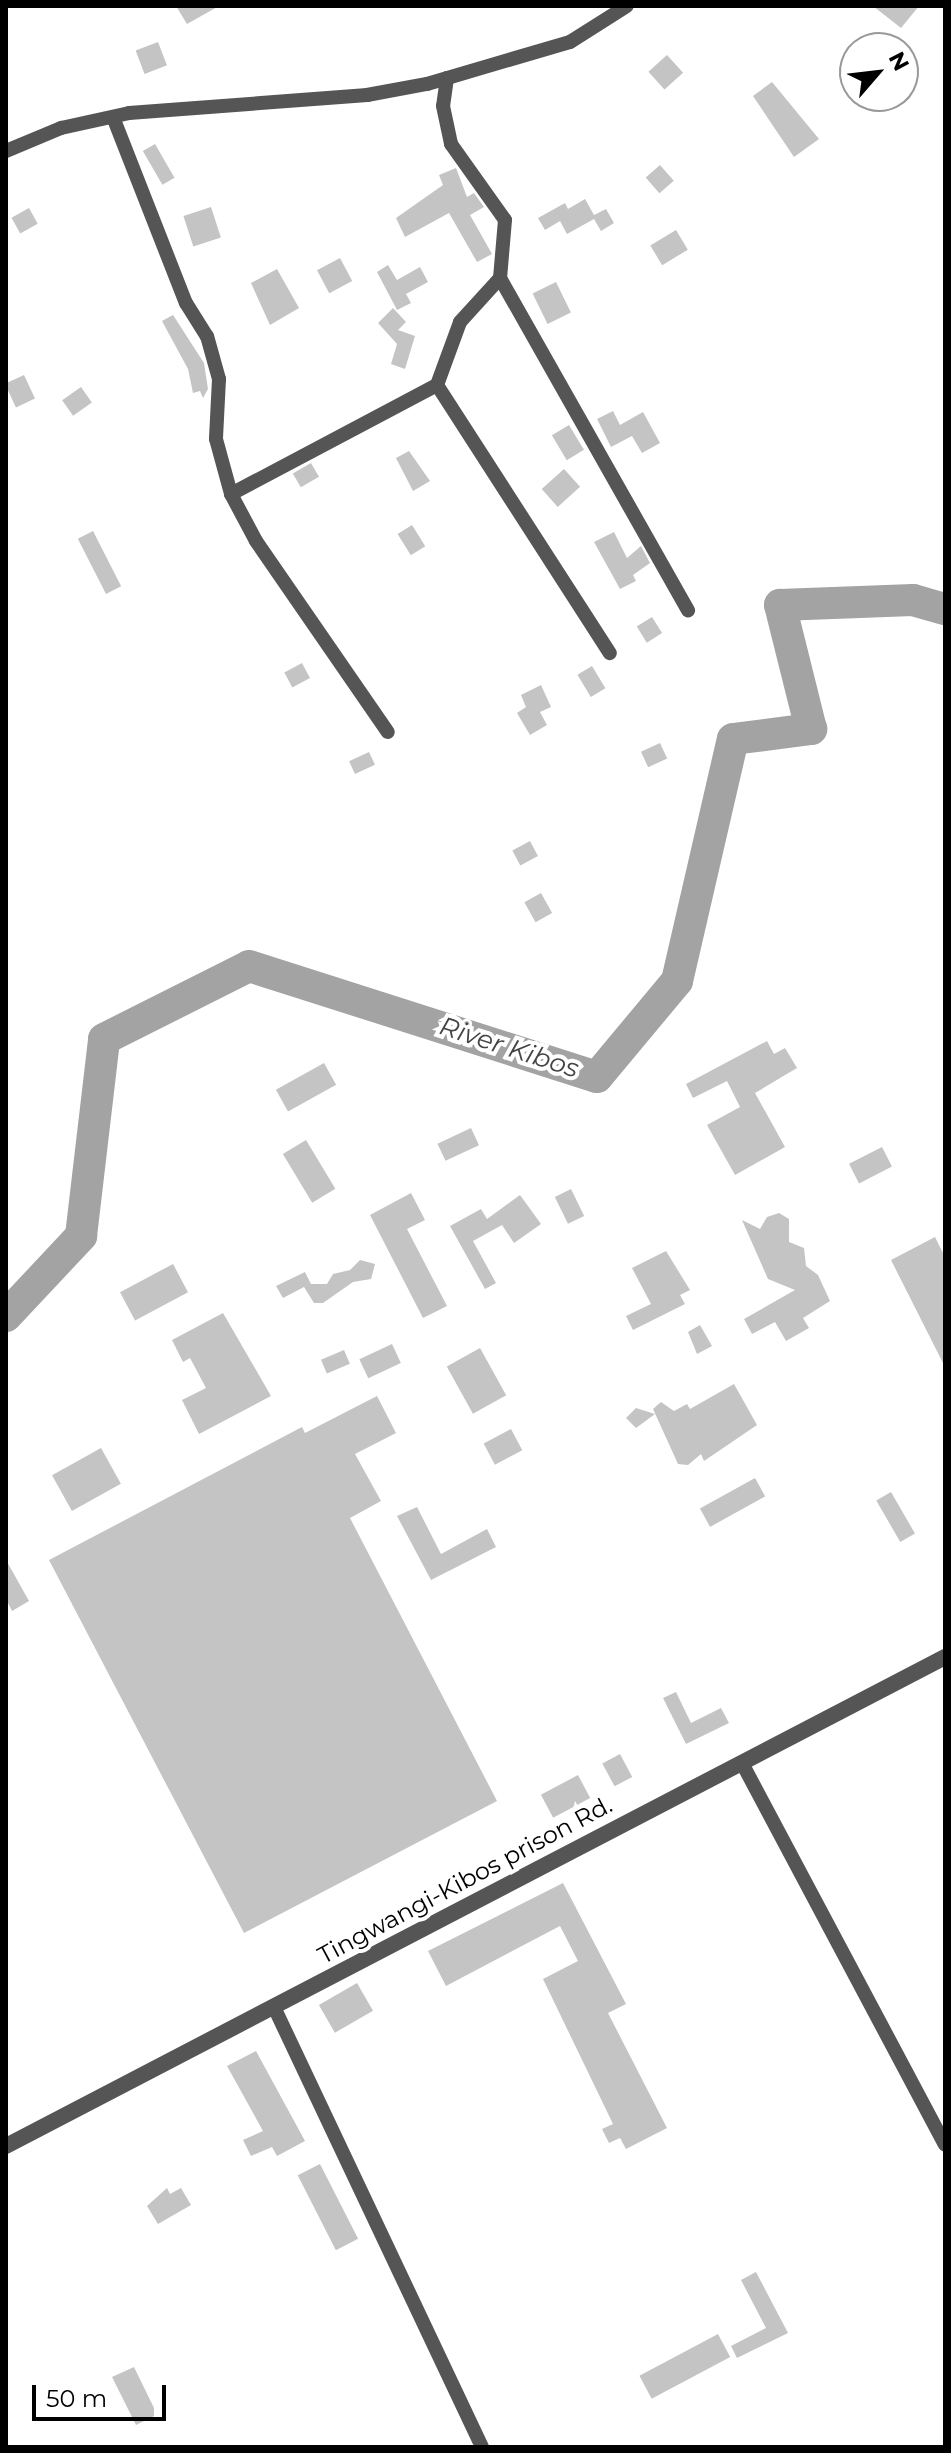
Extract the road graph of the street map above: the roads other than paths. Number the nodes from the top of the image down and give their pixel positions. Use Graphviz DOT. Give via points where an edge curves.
graph roads {
  1 [pos="627,6"];
  2 [pos="447,78"];
  3 [pos="113,117"];
  4 [pos="8,146"];
  5 [pos="500,278"];
  6 [pos="437,385"];
  7 [pos="231,494"];
  8 [pos="688,610"];
  9 [pos="610,653"];
  10 [pos="388,732"];
  11 [pos="945,1657"];
  12 [pos="742,1763"];
  13 [pos="274,2007"];
  14 [pos="945,2144"];
  15 [pos="6,2146"];
  16 [pos="482,2447"];
  1 -- 2 [label="street" via="570,42"];
  2 -- 3 [label="street" via="367,95"];
  2 -- 5 [label="street" via="443,106 451,144 505,220"];
  3 -- 4 [label="street"];
  3 -- 7 [label="street" via="186,303 207,336 219,379 216,439"];
  5 -- 6 [label="street" via="460,322"];
  5 -- 8 [label="street"];
  6 -- 7 [label="street"];
  6 -- 9 [label="street"];
  7 -- 10 [label="street" via="256,541"];
  11 -- 12 [label="street, Tingwangi-Kibos prison Rd."];
  12 -- 13 [label="street, Tingwangi-Kibos prison Rd."];
  12 -- 14 [label="street"];
  13 -- 15 [label="street, Tingwangi-Kibos prison Rd."];
  13 -- 16 [label="street"];
}
